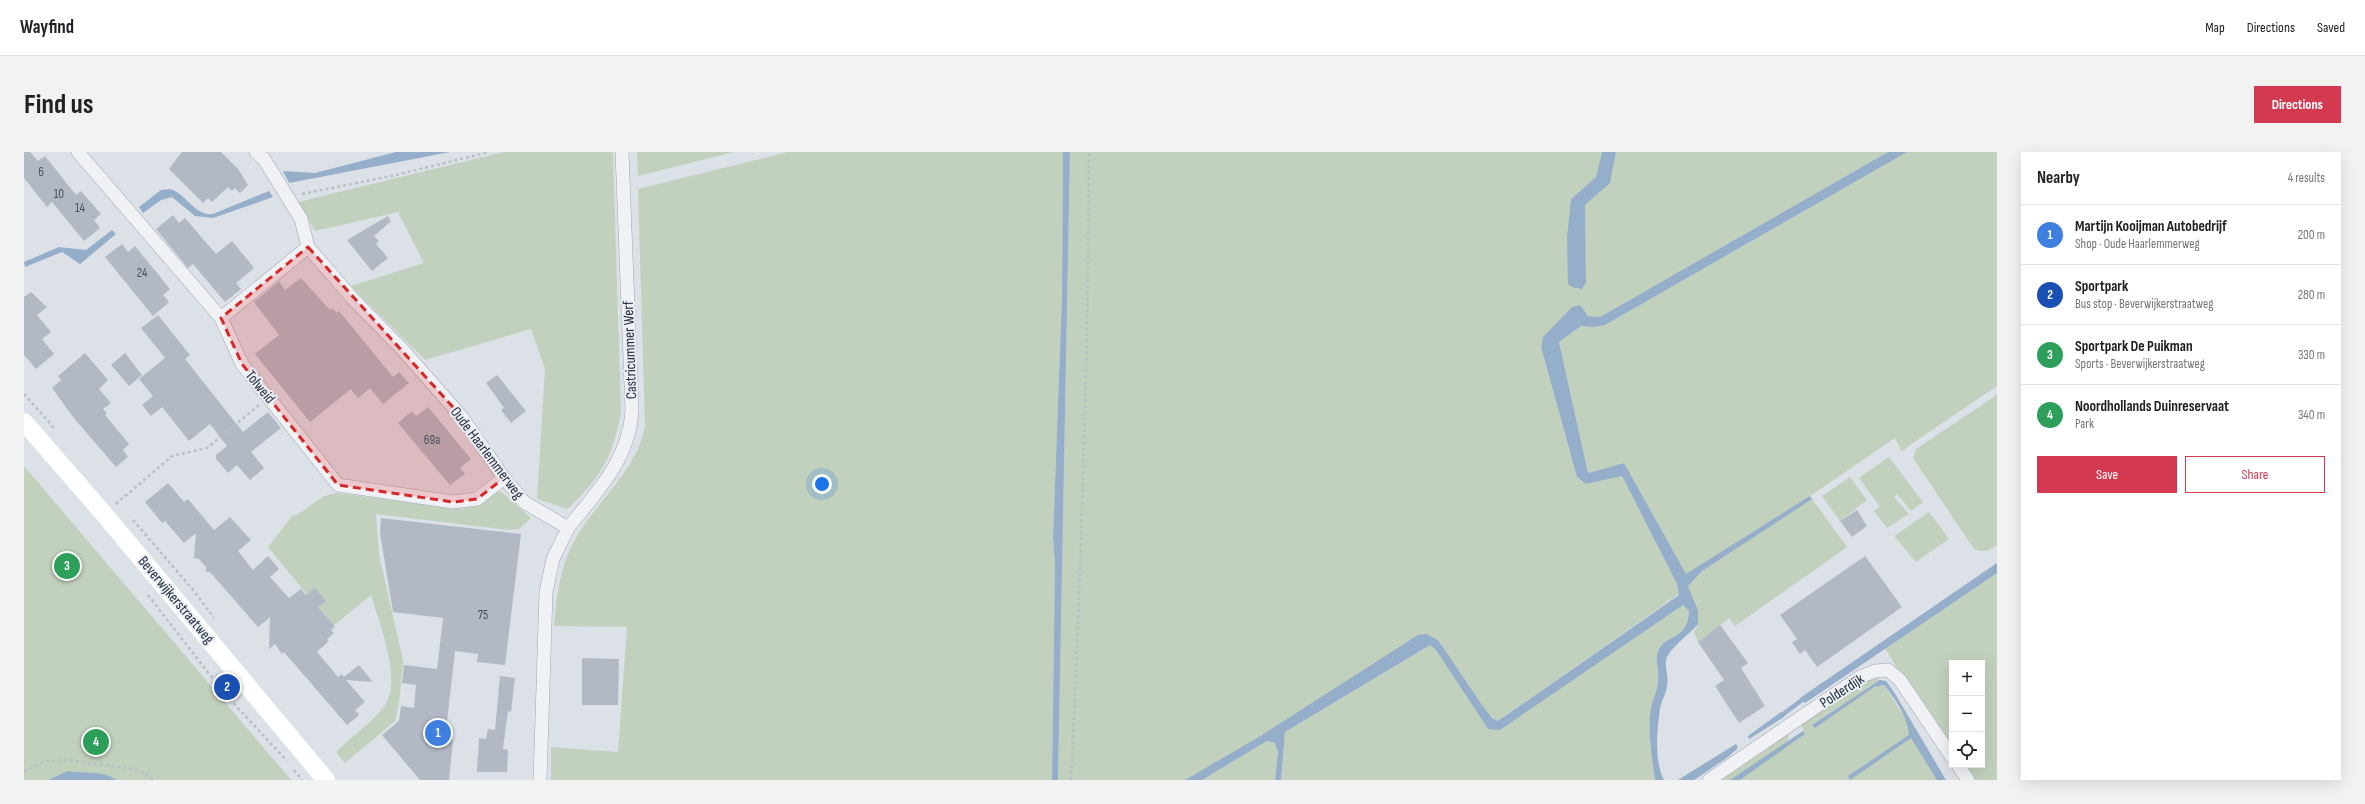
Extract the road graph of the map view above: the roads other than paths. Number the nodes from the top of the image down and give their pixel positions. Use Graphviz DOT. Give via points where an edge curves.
graph roads {
  1 [pos="78,152"];
  2 [pos="256,152"];
  3 [pos="622,152"];
  4 [pos="308,247"];
  5 [pos="221,318"];
  6 [pos="24,422"];
  7 [pos="504,478"];
  8 [pos="568,528"];
  9 [pos="1949,753"];
  10 [pos="1960,768"];
  11 [pos="326,780"];
  12 [pos="540,780"];
  13 [pos="1709,780"];
  14 [pos="1968,780"];
  1 -- 5 [label="street, Tolweid"];
  2 -- 4 [label="street, Oude Haarlemmerweg" via="264,159 301,219"];
  3 -- 8 [label="street, Castricummer Werf" via="631,429 621,457 603,485"];
  4 -- 5 [label="street"];
  4 -- 7 [label="street, Oude Haarlemmerweg" via="461,416"];
  5 -- 7 [label="street, Tolweid" via="242,364 338,485 453,502 476,498"];
  6 -- 11 [label="main road, Beverwijkerstraatweg"];
  7 -- 8 [label="street, Oude Haarlemmerweg" via="524,502"];
  8 -- 12 [label="street" via="553,558 546,592"];
  9 -- 13 [label="street, Polderdijk" via="1900,680 1888,670 1874,671 1860,677"];
  10 -- 14 [label="street"];
}
